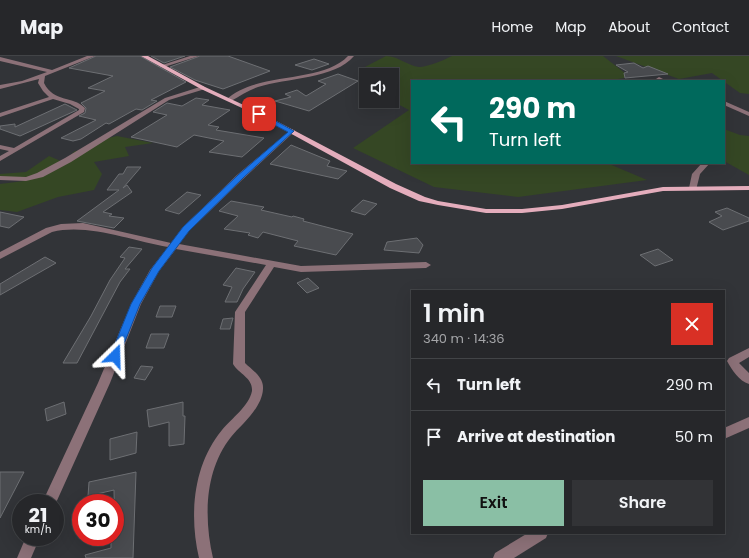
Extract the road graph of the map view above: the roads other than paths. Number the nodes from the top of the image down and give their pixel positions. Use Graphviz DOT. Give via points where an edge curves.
graph roads {
  1 [pos="92,56"];
  2 [pos="144,56"];
  3 [pos="196,56"];
  4 [pos="351,56"];
  5 [pos="0,59"];
  6 [pos="162,66"];
  7 [pos="51,71"];
  8 [pos="43,75"];
  9 [pos="0,87"];
  10 [pos="203,88"];
  11 [pos="53,96"];
  12 [pos="229,100"];
  13 [pos="726,104"];
  14 [pos="749,114"];
  15 [pos="0,115"];
  16 [pos="292,131"];
  17 [pos="0,147"];
  18 [pos="14,150"];
  19 [pos="0,159"];
  20 [pos="705,164"];
  21 [pos="0,178"];
  22 [pos="693,188"];
  23 [pos="749,188"];
  24 [pos="0,245"];
  25 [pos="173,246"];
  26 [pos="3,254"];
  27 [pos="271,265"];
  28 [pos="426,265"];
  29 [pos="749,352"];
  30 [pos="749,380"];
  31 [pos="749,422"];
  32 [pos="725,434"];
  33 [pos="53,494"];
  34 [pos="539,534"];
  35 [pos="29,546"];
  36 [pos="24,558"];
  37 [pos="206,558"];
  38 [pos="500,558"];
  1 -- 7 [label="street"];
  2 -- 6 [label="main road"];
  3 -- 6 [label="street"];
  4 -- 12 [label="street" via="349,61 331,69 256,86"];
  5 -- 7 [label="street"];
  6 -- 10 [label="main road"];
  7 -- 8 [label="street"];
  8 -- 9 [label="street" via="19,85"];
  8 -- 11 [label="street" via="42,88"];
  10 -- 12 [label="main road"];
  10 -- 21 [label="street" via="167,99 40,175 26,179"];
  11 -- 15 [label="street"];
  11 -- 18 [label="street" via="80,105 82,111"];
  12 -- 16 [label="main road"];
  13 -- 14 [label="street"];
  16 -- 22 [label="main road" via="393,186 422,199 455,207 486,211 522,211 562,207 663,189"];
  16 -- 25 [label="street" via="204,211"];
  17 -- 18 [label="street"];
  18 -- 19 [label="street"];
  20 -- 22 [label="street" via="696,174"];
  22 -- 23 [label="main road"];
  24 -- 26 [label="street"];
  25 -- 26 [label="street" via="72,226 49,230"];
  25 -- 27 [label="street"];
  25 -- 33 [label="street" via="155,270 136,304 104,383"];
  27 -- 28 [label="street" via="301,269"];
  27 -- 37 [label="street" via="240,312 239,364 258,384 257,395 225,435 213,455 208,470 201,505"];
  29 -- 30 [label="street" via="733,361"];
  31 -- 32 [label="street"];
  34 -- 38 [label="street"];
  35 -- 36 [label="street"];
}
